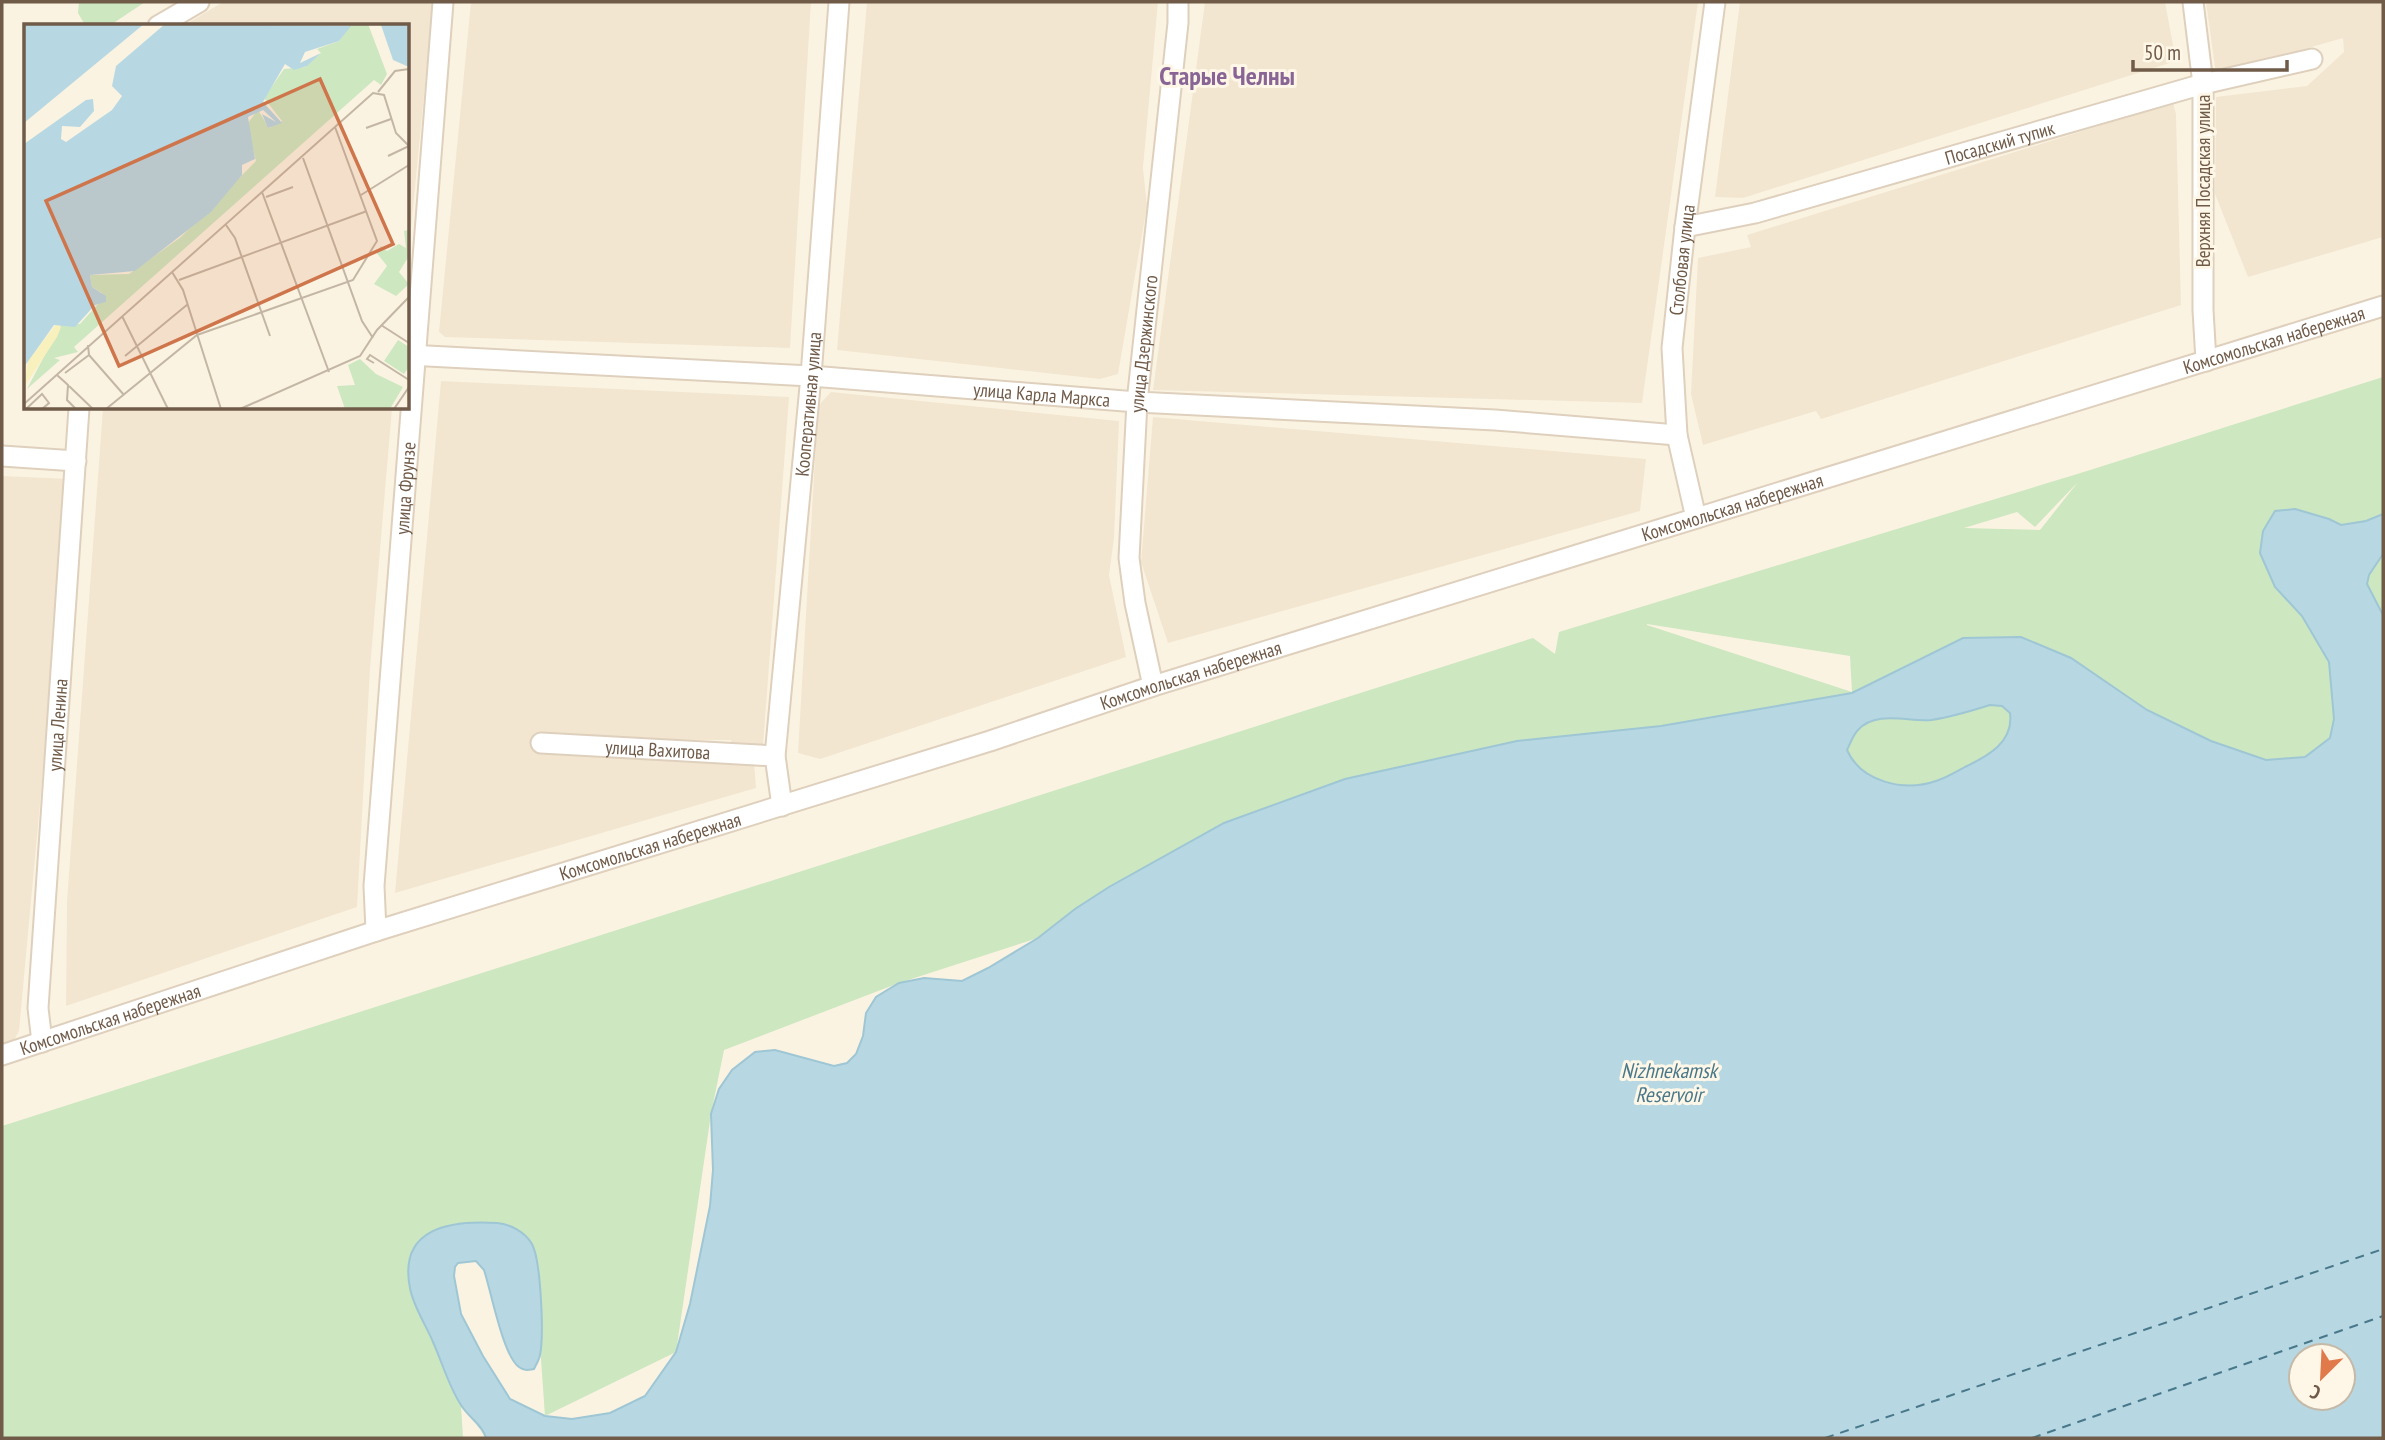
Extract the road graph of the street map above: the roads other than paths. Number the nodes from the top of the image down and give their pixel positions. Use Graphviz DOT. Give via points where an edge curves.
graph roads {
  1 [pos="199,2"];
  2 [pos="443,2"];
  3 [pos="839,2"];
  4 [pos="1178,2"];
  5 [pos="1715,2"];
  6 [pos="2193,2"];
  7 [pos="161,24"];
  8 [pos="2312,59"];
  9 [pos="2203,84"];
  10 [pos="1685,227"];
  11 [pos="2383,306"];
  12 [pos="411,355"];
  13 [pos="2206,361"];
  14 [pos="811,376"];
  15 [pos="1138,402"];
  16 [pos="79,410"];
  17 [pos="407,410"];
  18 [pos="1677,435"];
  19 [pos="2,456"];
  20 [pos="76,461"];
  21 [pos="1696,518"];
  22 [pos="1153,686"];
  23 [pos="541,743"];
  24 [pos="775,756"];
  25 [pos="782,806"];
  26 [pos="376,931"];
  27 [pos="42,1042"];
  28 [pos="2,1055"];
  1 -- 7 [label="street"];
  2 -- 12 [label="street, улица Фрунзе"];
  3 -- 14 [label="street, Кооперативная улица"];
  4 -- 15 [label="street, улица Дзержинского"];
  5 -- 10 [label="street, Столбовая улица"];
  6 -- 9 [label="street, Верхняя Посадская улица"];
  8 -- 9 [label="street, Посадский тупик"];
  9 -- 10 [label="street, Посадский тупик" via="1755,213"];
  9 -- 13 [label="street, Верхняя Посадская улица"];
  10 -- 18 [label="street, Столбовая улица" via="1672,348"];
  11 -- 13 [label="street, Комсомольская набережная"];
  12 -- 14 [label="street, улица Карла Маркса"];
  13 -- 21 [label="street, Комсомольская набережная"];
  14 -- 15 [label="street, улица Карла Маркса"];
  14 -- 24 [label="street, Кооперативная улица"];
  15 -- 18 [label="street, улица Карла Маркса" via="1495,420"];
  15 -- 22 [label="street, улица Дзержинского" via="1129,558"];
  16 -- 20 [label="street, улица Ленина"];
  17 -- 26 [label="street, улица Фрунзе" via="374,886"];
  18 -- 21 [label="street, Столбовая улица"];
  19 -- 20 [label="street"];
  20 -- 27 [label="street, улица Ленина" via="38,1008"];
  21 -- 22 [label="street, Комсомольская набережная"];
  22 -- 25 [label="street, Комсомольская набережная"];
  23 -- 24 [label="street, улица Вахитова"];
  24 -- 25 [label="street, Кооперативная улица"];
  25 -- 26 [label="street, Комсомольская набережная"];
  26 -- 27 [label="street, Комсомольская набережная"];
  27 -- 28 [label="street, Комсомольская набережная"];
}
